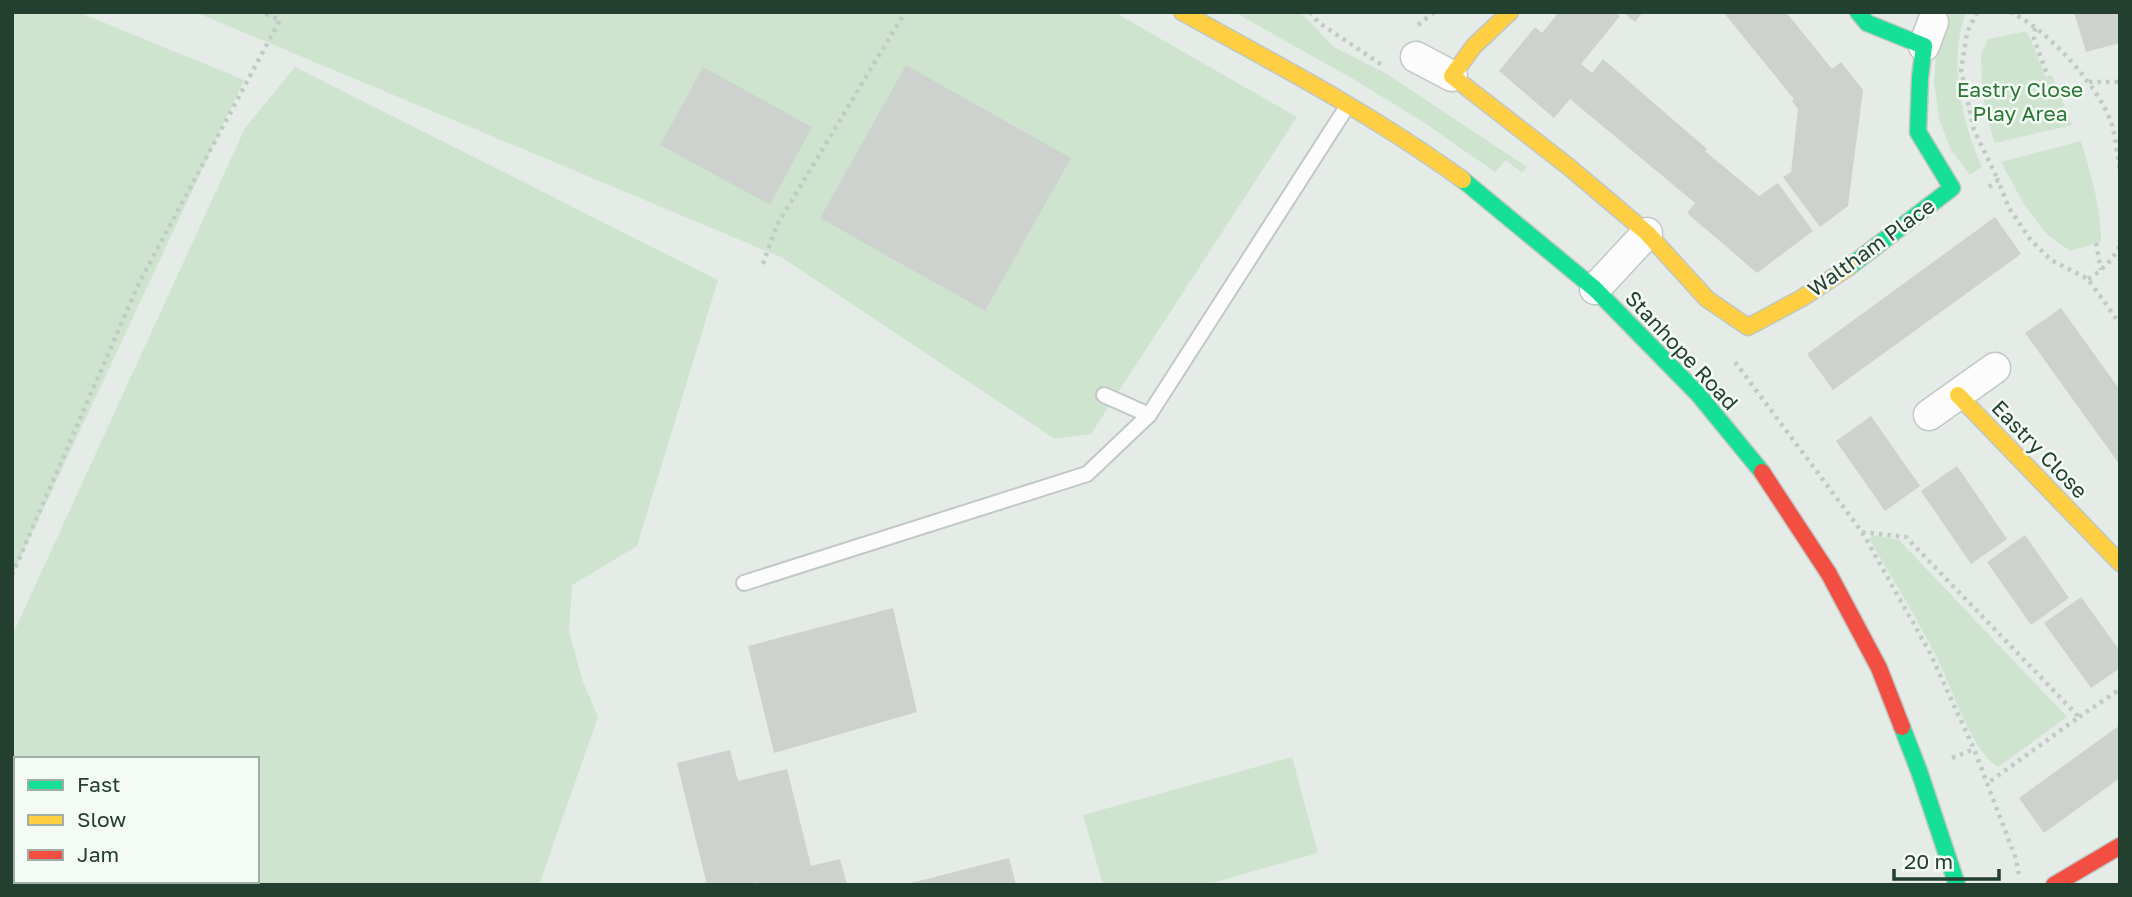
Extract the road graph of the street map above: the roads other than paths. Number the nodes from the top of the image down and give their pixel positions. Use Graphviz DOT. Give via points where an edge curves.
graph roads {
  1 [pos="1182,12"];
  2 [pos="1510,12"];
  3 [pos="1858,12"];
  4 [pos="1416,57"];
  5 [pos="1452,76"];
  6 [pos="1349,104"];
  7 [pos="1647,233"];
  8 [pos="1595,289"];
  9 [pos="1995,368"];
  10 [pos="1958,395"];
  11 [pos="1104,396"];
  12 [pos="1149,415"];
  13 [pos="1929,415"];
  14 [pos="2120,563"];
  15 [pos="744,583"];
  16 [pos="2120,846"];
  17 [pos="1957,885"];
  18 [pos="2054,885"];
  1 -- 6 [label="street, Stanhope Road"];
  2 -- 5 [label="street"];
  3 -- 7 [label="street, Waltham Place" via="1867,23 1929,34 1920,78 1918,132 1952,188 1887,242 1776,314 1748,327 1707,299"];
  4 -- 5 [label="street"];
  5 -- 7 [label="street, Waltham Place"];
  6 -- 8 [label="street, Stanhope Road" via="1476,190"];
  6 -- 12 [label="lane"];
  7 -- 8 [label="street"];
  8 -- 17 [label="street, Stanhope Road" via="1698,394 1767,478 1829,574 1879,668"];
  9 -- 10 [label="street"];
  10 -- 13 [label="street"];
  10 -- 14 [label="street, Eastry Close"];
  11 -- 12 [label="lane"];
  12 -- 15 [label="lane" via="1087,474"];
  16 -- 18 [label="street"];
}
